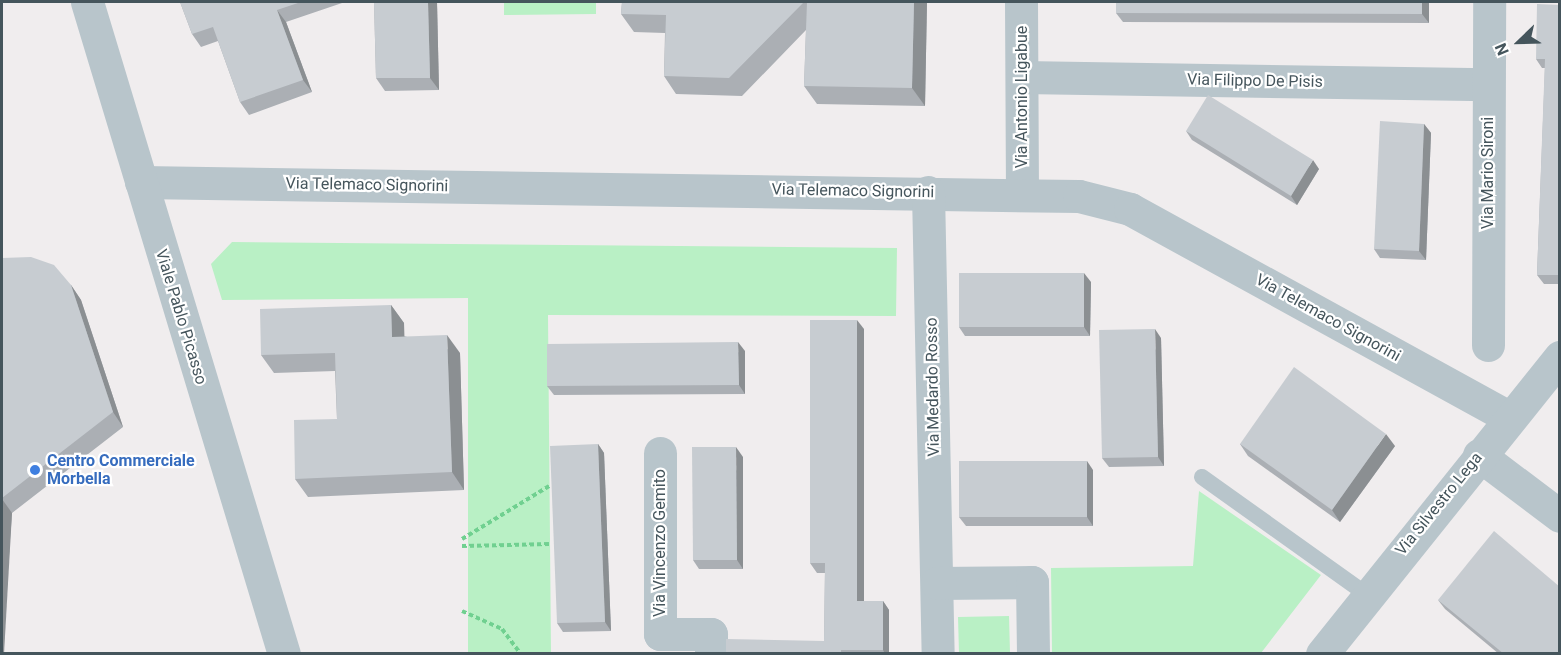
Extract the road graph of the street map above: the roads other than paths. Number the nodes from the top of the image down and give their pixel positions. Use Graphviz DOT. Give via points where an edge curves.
graph roads {
  1 [pos="87,2"];
  2 [pos="1021,2"];
  3 [pos="1489,2"];
  4 [pos="1022,77"];
  5 [pos="1488,84"];
  6 [pos="141,182"];
  7 [pos="928,192"];
  8 [pos="1022,192"];
  9 [pos="1488,345"];
  10 [pos="1560,357"];
  11 [pos="1510,418"];
  12 [pos="660,453"];
  13 [pos="1479,455"];
  14 [pos="1202,477"];
  15 [pos="1560,516"];
  16 [pos="938,583"];
  17 [pos="1366,594"];
  18 [pos="280,647"];
  19 [pos="711,654"];
  20 [pos="938,654"];
  21 [pos="1033,654"];
  22 [pos="1322,654"];
  1 -- 6 [label="street, Viale Pablo Picasso"];
  2 -- 4 [label="street, Via Antonio Ligabue"];
  3 -- 5 [label="street, Via Mario Sironi"];
  4 -- 5 [label="street, Via Filippo De Pisis"];
  4 -- 8 [label="street, Via Antonio Ligabue"];
  5 -- 9 [label="street, Via Mario Sironi"];
  6 -- 7 [label="street, Via Telemaco Signorini"];
  6 -- 18 [label="street, Viale Pablo Picasso"];
  7 -- 8 [label="street, Via Telemaco Signorini"];
  7 -- 16 [label="street, Via Medardo Rosso"];
  8 -- 11 [label="street, Via Telemaco Signorini" via="1079,196 1130,209"];
  10 -- 11 [label="street, Via Silvestro Lega"];
  11 -- 13 [label="street, Via Silvestro Lega"];
  12 -- 19 [label="street, Via Vincenzo Gemito" via="660,634 711,634"];
  13 -- 15 [label="street"];
  13 -- 17 [label="street, Via Silvestro Lega"];
  14 -- 17 [label="lane"];
  16 -- 20 [label="street, Via Medardo Rosso"];
  16 -- 21 [label="street" via="1032,582"];
  17 -- 22 [label="street, Via Silvestro Lega"];
}
